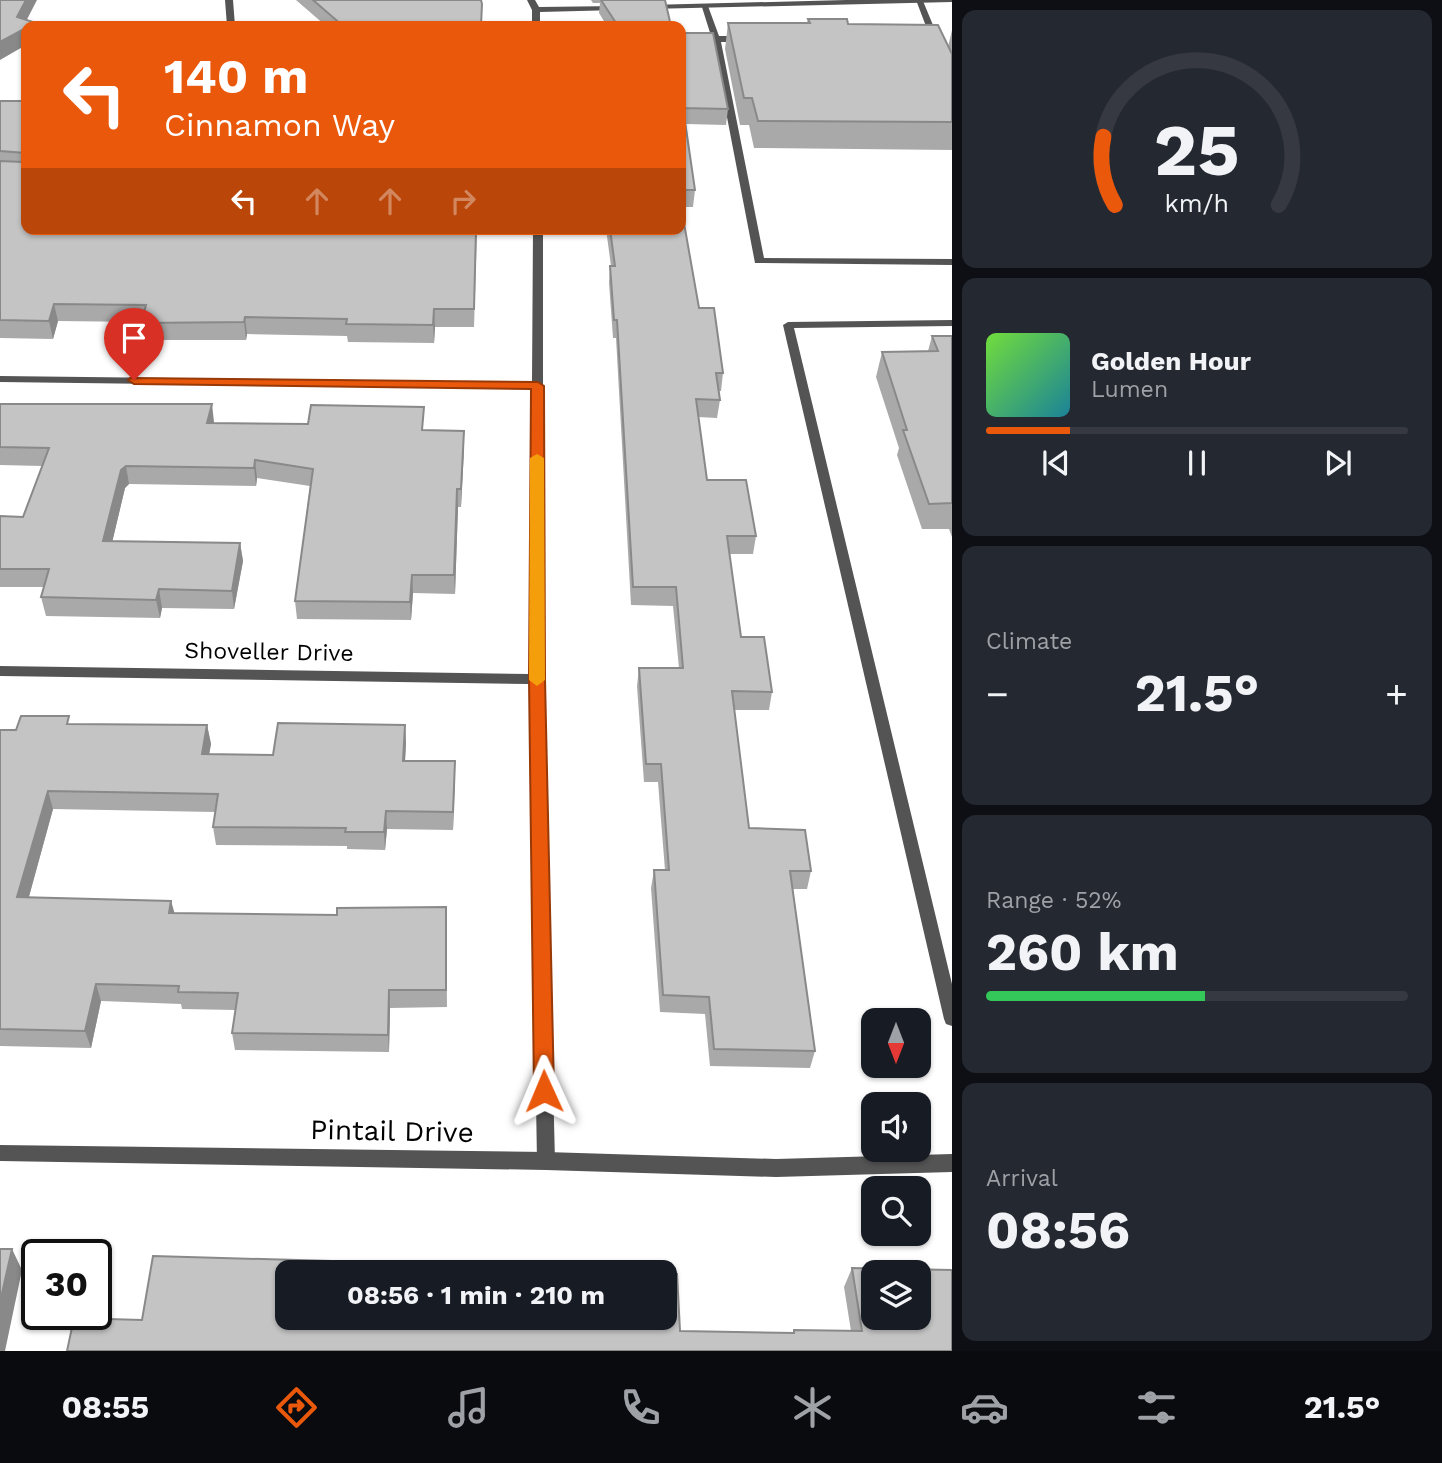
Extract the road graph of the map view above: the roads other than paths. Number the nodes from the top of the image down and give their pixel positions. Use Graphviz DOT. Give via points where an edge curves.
graph roads {
  1 [pos="229,0"];
  2 [pos="531,0"];
  3 [pos="952,0"];
  4 [pos="891,1"];
  5 [pos="919,1"];
  6 [pos="738,2"];
  7 [pos="704,6"];
  8 [pos="627,8"];
  9 [pos="640,8"];
  10 [pos="536,10"];
  11 [pos="233,21"];
  12 [pos="536,21"];
  13 [pos="921,38"];
  14 [pos="934,38"];
  15 [pos="716,39"];
  16 [pos="757,39"];
  17 [pos="939,48"];
  18 [pos="538,235"];
  19 [pos="952,262"];
  20 [pos="952,323"];
  21 [pos="0,379"];
  22 [pos="538,386"];
  23 [pos="0,671"];
  24 [pos="537,679"];
  25 [pos="952,1019"];
  26 [pos="0,1153"];
  27 [pos="546,1161"];
  28 [pos="952,1163"];
  1 -- 11 [label="street"];
  2 -- 10 [label="street"];
  3 -- 5 [label="street"];
  4 -- 5 [label="street"];
  4 -- 6 [label="street"];
  5 -- 14 [label="street"];
  6 -- 7 [label="street"];
  7 -- 9 [label="street"];
  7 -- 15 [label="street"];
  8 -- 10 [label="street"];
  10 -- 12 [label="street"];
  13 -- 14 [label="street"];
  14 -- 17 [label="street"];
  15 -- 16 [label="street"];
  15 -- 19 [label="street" via="759,261"];
  18 -- 22 [label="street"];
  20 -- 25 [label="street" via="788,325"];
  21 -- 22 [label="street"];
  22 -- 24 [label="street"];
  23 -- 24 [label="street, Shoveller Drive"];
  24 -- 27 [label="street"];
  26 -- 27 [label="street, Pintail Drive"];
  27 -- 28 [label="street, Pintail Drive" via="776,1168"];
}
